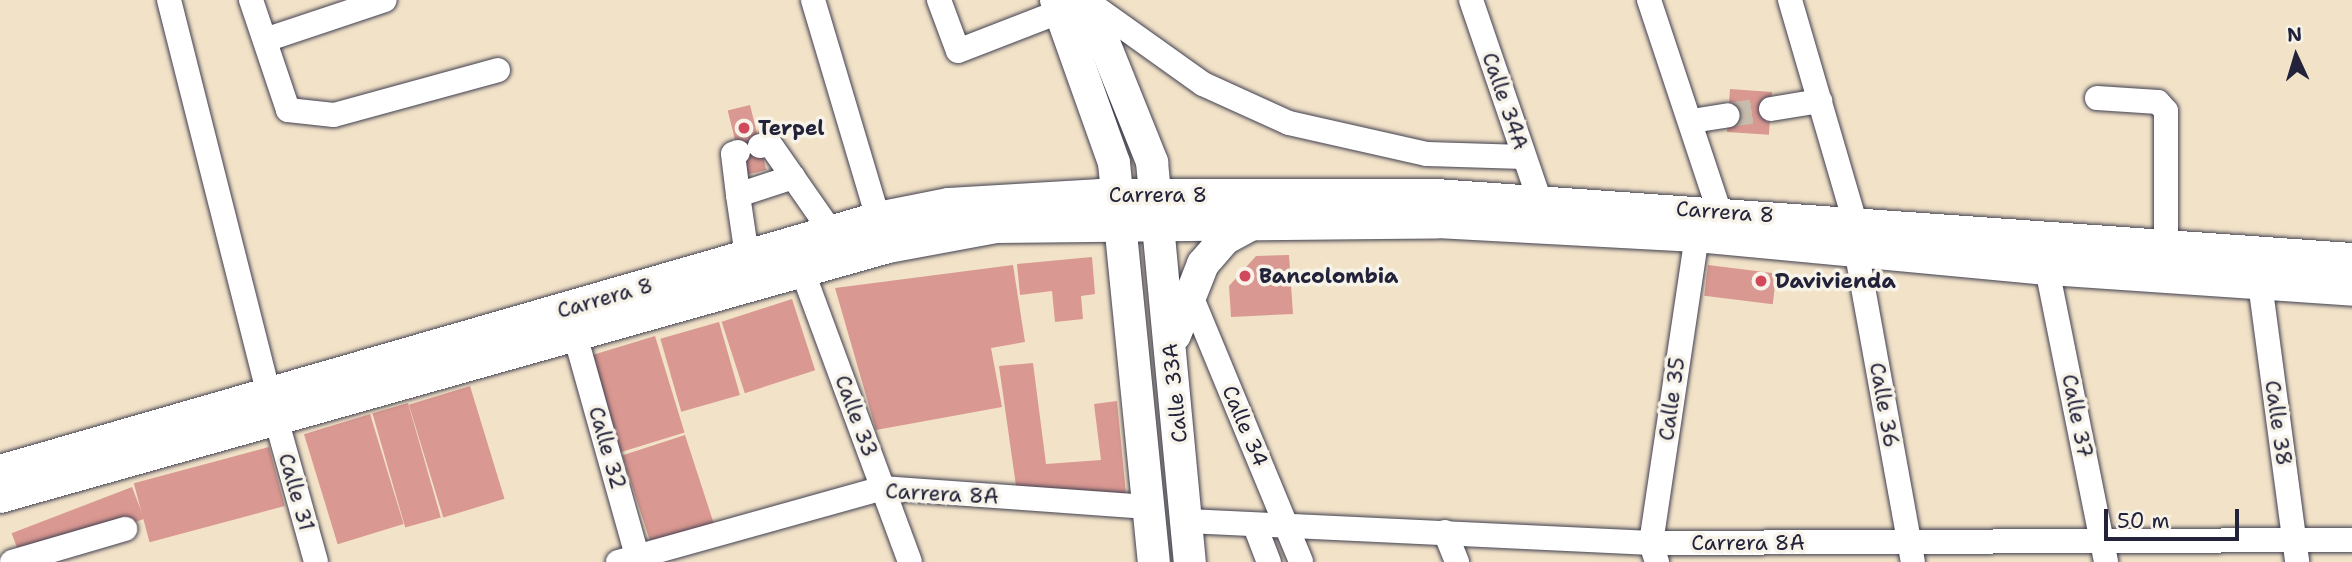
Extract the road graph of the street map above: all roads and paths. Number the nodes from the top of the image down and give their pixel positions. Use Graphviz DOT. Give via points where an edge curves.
graph roads {
  1 [pos="169,0"];
  2 [pos="251,0"];
  3 [pos="385,0"];
  4 [pos="813,0"];
  5 [pos="939,0"];
  6 [pos="1471,0"];
  7 [pos="1649,0"];
  8 [pos="1790,0"];
  9 [pos="1073,3"];
  10 [pos="265,40"];
  11 [pos="498,70"];
  12 [pos="2097,98"];
  13 [pos="1820,101"];
  14 [pos="1771,109"];
  15 [pos="1728,115"];
  16 [pos="1692,121"];
  17 [pos="1524,157"];
  18 [pos="793,177"];
  19 [pos="738,195"];
  20 [pos="1540,202"];
  21 [pos="1719,211"];
  22 [pos="1140,212"];
  23 [pos="878,218"];
  24 [pos="1255,222"];
  25 [pos="832,233"];
  26 [pos="1855,235"];
  27 [pos="1697,236"];
  28 [pos="2166,246"];
  29 [pos="747,256"];
  30 [pos="2352,259"];
  31 [pos="802,270"];
  32 [pos="2048,270"];
  33 [pos="2260,284"];
  34 [pos="2352,290"];
  35 [pos="1189,291"];
  36 [pos="575,335"];
  37 [pos="1171,350"];
  38 [pos="273,409"];
  39 [pos="1180,436"];
  40 [pos="0,471"];
  41 [pos="883,488"];
  42 [pos="0,498"];
  43 [pos="1149,507"];
  44 [pos="1187,522"];
  45 [pos="1255,526"];
  46 [pos="1288,527"];
  47 [pos="125,529"];
  48 [pos="1445,532"];
  49 [pos="2352,540"];
  50 [pos="2104,551"];
  51 [pos="1654,552"];
  52 [pos="2295,552"];
  53 [pos="1911,553"];
  54 [pos="631,560"];
  55 [pos="12,562"];
  56 [pos="316,562"];
  57 [pos="910,562"];
  58 [pos="1154,562"];
  59 [pos="1190,562"];
  60 [pos="1269,562"];
  61 [pos="1301,562"];
  62 [pos="1458,562"];
  1 -- 38 [label="street, Calle 31"];
  2 -- 10 [label="street"];
  3 -- 10 [label="street"];
  4 -- 23 [label="street"];
  5 -- 9 [label="street" via="958,51"];
  6 -- 17 [label="street, Calle 34A"];
  7 -- 16 [label="street"];
  8 -- 13 [label="street, Calle 36"];
  9 -- 17 [label="street" via="1203,84 1289,122 1380,148"];
  9 -- 22 [label="main road" via="1104,130"];
  10 -- 11 [label="street" via="288,110 334,116"];
  12 -- 28 [label="street" via="2158,102 2166,111"];
  13 -- 14 [label="street"];
  13 -- 26 [label="street, Calle 36"];
  15 -- 16 [label="street"];
  16 -- 21 [label="street"];
  17 -- 20 [label="street, Calle 34A"];
  18 -- 19 [label="street"];
  18 -- 19 [label="street" via="770,144 733,154"];
  18 -- 25 [label="street"];
  19 -- 29 [label="street"];
  20 -- 21 [label="main road, Carrera 8"];
  20 -- 22 [label="main road, Carrera 8"];
  21 -- 26 [label="main road, Carrera 8"];
  22 -- 23 [label="main road, Carrera 8" via="949,204"];
  22 -- 24 [label="main road, Carrera 8"];
  22 -- 31 [label="main road, Carrera 8" via="940,235"];
  22 -- 37 [label="main road, Calle 33A"];
  22 -- 39 [label="main road" via="1164,405"];
  22 -- 43 [label="main road, Calle 33A"];
  23 -- 25 [label="main road, Carrera 8"];
  24 -- 27 [label="main road, Carrera 8" via="1437,222"];
  24 -- 35 [label="main road" via="1214,250"];
  25 -- 29 [label="main road, Carrera 8"];
  26 -- 27 [label="main road, Carrera 8"];
  26 -- 28 [label="main road, Carrera 8"];
  26 -- 32 [label="main road, Carrera 8"];
  26 -- 53 [label="street, Calle 36"];
  27 -- 51 [label="street, Calle 35"];
  28 -- 30 [label="main road, Carrera 8"];
  29 -- 38 [label="main road, Carrera 8"];
  31 -- 36 [label="main road, Carrera 8"];
  31 -- 41 [label="street, Calle 33"];
  32 -- 33 [label="main road, Carrera 8"];
  32 -- 50 [label="street, Calle 37"];
  33 -- 34 [label="main road, Carrera 8"];
  33 -- 52 [label="street, Calle 38"];
  35 -- 37 [label="main road"];
  35 -- 46 [label="street, Calle 34"];
  36 -- 38 [label="main road, Carrera 8"];
  36 -- 54 [label="street, Calle 32"];
  37 -- 39 [label="main road, Calle 33A"];
  38 -- 40 [label="main road, Carrera 8"];
  38 -- 42 [label="main road, Carrera 8"];
  38 -- 56 [label="street, Calle 31"];
  39 -- 44 [label="main road, Calle 33A"];
  41 -- 43 [label="street, Carrera 8A"];
  41 -- 54 [label="street, Carrera 8A"];
  41 -- 57 [label="street, Calle 33"];
  43 -- 58 [label="main road, Calle 33A"];
  44 -- 45 [label="street, Carrera 8A"];
  44 -- 59 [label="main road, Calle 33A"];
  45 -- 46 [label="street, Carrera 8A"];
  45 -- 60 [label="street"];
  46 -- 48 [label="street, Carrera 8A"];
  46 -- 61 [label="street, Calle 34"];
  47 -- 55 [label="street"];
  48 -- 51 [label="street, Carrera 8A"];
  48 -- 62 [label="street"];
  49 -- 52 [label="street, Carrera 8A"];
  50 -- 52 [label="street, Carrera 8A"];
  50 -- 53 [label="street, Carrera 8A"];
  51 -- 53 [label="street, Carrera 8A"];
}
